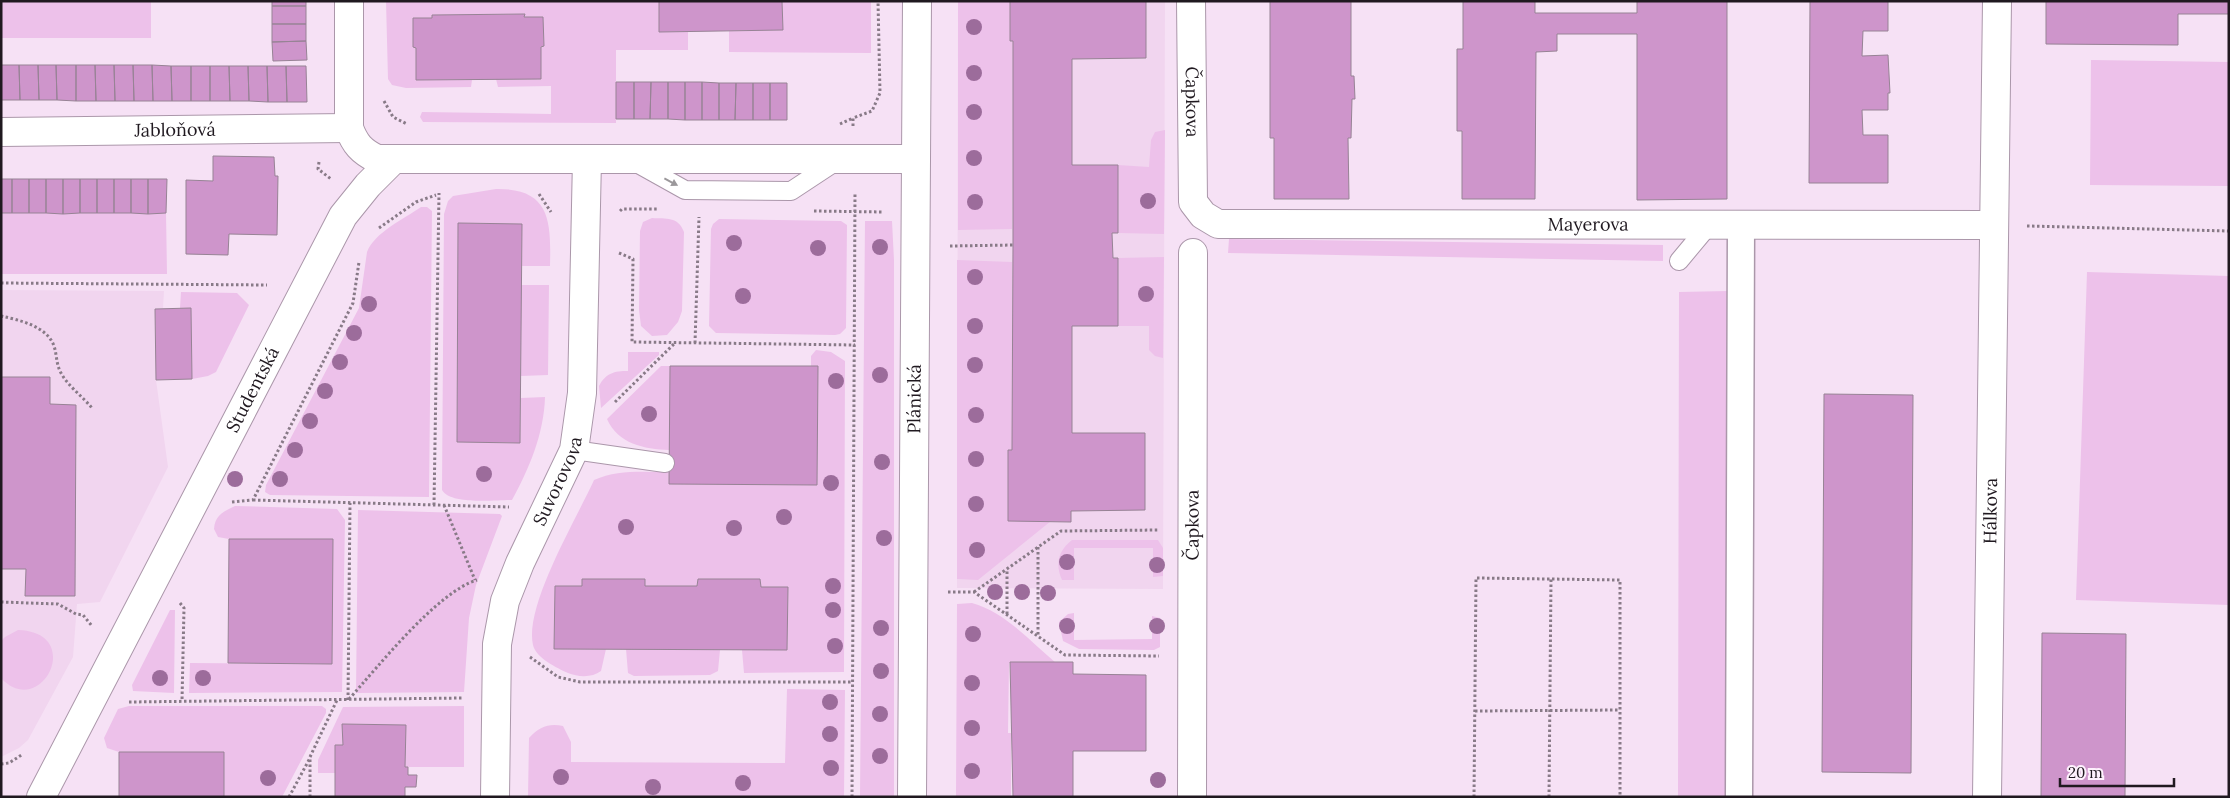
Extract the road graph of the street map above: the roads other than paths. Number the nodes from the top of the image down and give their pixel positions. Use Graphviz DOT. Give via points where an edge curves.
graph roads {
  1 [pos="349,1"];
  2 [pos="916,1"];
  3 [pos="1191,1"];
  4 [pos="1997,1"];
  5 [pos="349,128"];
  6 [pos="1,132"];
  7 [pos="586,159"];
  8 [pos="916,159"];
  9 [pos="393,160"];
  10 [pos="1193,202"];
  11 [pos="1708,225"];
  12 [pos="1741,225"];
  13 [pos="1993,226"];
  14 [pos="1193,253"];
  15 [pos="1679,261"];
  16 [pos="585,452"];
  17 [pos="665,463"];
  18 [pos="41,797"];
  19 [pos="495,797"];
  20 [pos="912,797"];
  21 [pos="1192,797"];
  22 [pos="1738,797"];
  23 [pos="1987,797"];
  1 -- 5 [label="street"];
  2 -- 8 [label="street, Plánická"];
  3 -- 10 [label="street, Čapkova"];
  4 -- 13 [label="street, Hálkova"];
  5 -- 6 [label="street, Jabloňová"];
  5 -- 9 [label="street" via="363,152 377,159"];
  7 -- 8 [label="street"];
  7 -- 9 [label="street"];
  7 -- 16 [label="street, Suvorovova" via="582,394"];
  8 -- 20 [label="street, Plánická"];
  9 -- 18 [label="street, Studentská" via="343,216"];
  10 -- 11 [label="street, Mayerova" via="1203,215 1218,224"];
  11 -- 12 [label="street, Mayerova"];
  11 -- 15 [label="lane"];
  12 -- 13 [label="street, Mayerova"];
  12 -- 22 [label="street"];
  13 -- 23 [label="street, Hálkova"];
  14 -- 21 [label="street, Čapkova"];
  16 -- 17 [label="lane"];
  16 -- 19 [label="street, Suvorovova" via="520,563 505,601 496,644"];
}
